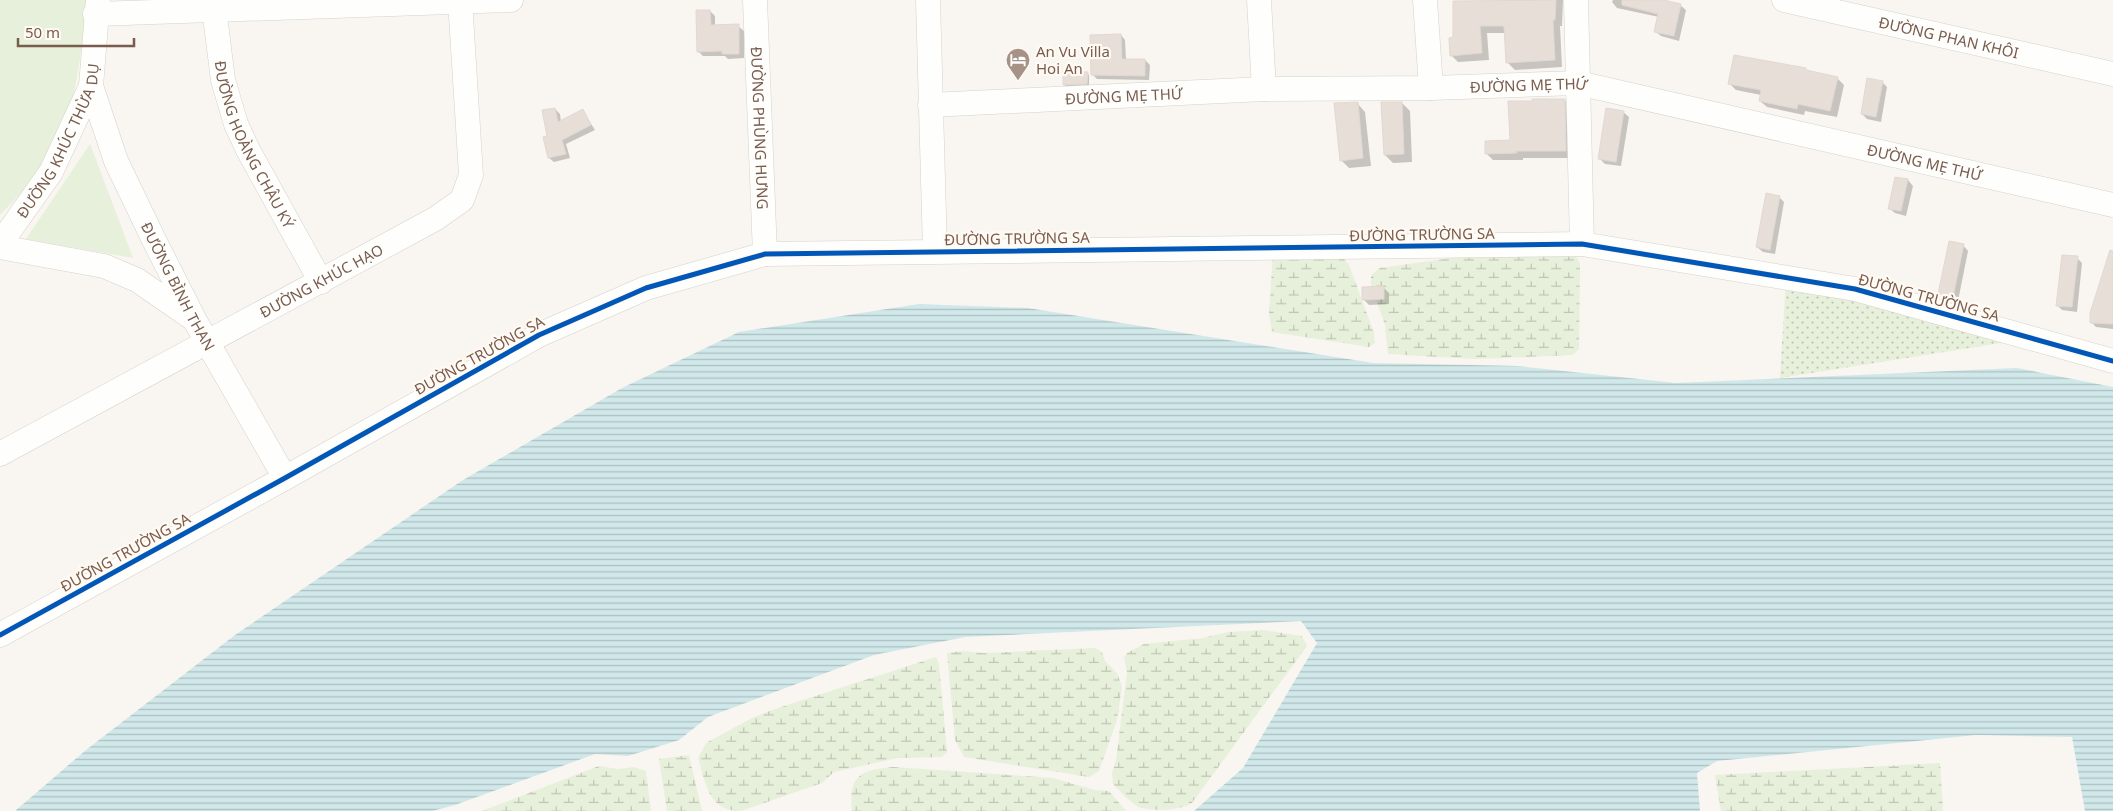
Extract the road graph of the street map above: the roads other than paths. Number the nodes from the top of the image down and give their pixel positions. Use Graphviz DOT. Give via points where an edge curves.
graph roads {
  1 [pos="511,0"];
  2 [pos="755,0"];
  3 [pos="928,0"];
  4 [pos="1259,0"];
  5 [pos="1425,0"];
  6 [pos="1576,0"];
  7 [pos="460,1"];
  8 [pos="1795,1"];
  9 [pos="214,6"];
  10 [pos="97,7"];
  11 [pos="2113,74"];
  12 [pos="1578,83"];
  13 [pos="91,86"];
  14 [pos="1430,88"];
  15 [pos="1264,89"];
  16 [pos="930,105"];
  17 [pos="2113,204"];
  18 [pos="1582,244"];
  19 [pos="0,245"];
  20 [pos="935,251"];
  21 [pos="765,254"];
  22 [pos="321,282"];
  23 [pos="194,319"];
  24 [pos="208,341"];
  25 [pos="2113,360"];
  26 [pos="0,454"];
  27 [pos="285,478"];
  28 [pos="0,635"];
  1 -- 7 [label="street"];
  2 -- 21 [label="street, ĐƯỜNG PHÙNG HƯNG"];
  3 -- 16 [label="street"];
  4 -- 15 [label="street"];
  5 -- 14 [label="street"];
  6 -- 12 [label="street"];
  7 -- 9 [label="street"];
  7 -- 22 [label="street, ĐƯỜNG KHÚC HẠO" via="471,175 462,200 435,219"];
  8 -- 11 [label="street, ĐƯỜNG PHAN KHÔI"];
  9 -- 10 [label="street"];
  9 -- 22 [label="street, ĐƯỜNG HOÀNG CHÂU KÝ" via="223,80 236,124"];
  10 -- 13 [label="street, ĐƯỜNG KHÚC THỪA DỤ"];
  12 -- 14 [label="street, ĐƯỜNG MẸ THỨ"];
  12 -- 17 [label="street, ĐƯỜNG MẸ THỨ"];
  12 -- 18 [label="street"];
  13 -- 19 [label="street, ĐƯỜNG KHÚC THỪA DỤ" via="51,172"];
  13 -- 23 [label="street, ĐƯỜNG BÌNH THAN" via="116,161"];
  14 -- 15 [label="street, ĐƯỜNG MẸ THỨ"];
  15 -- 16 [label="street, ĐƯỜNG MẸ THỨ"];
  16 -- 20 [label="street"];
  18 -- 20 [label="street, ĐƯỜNG TRƯỜNG SA"];
  18 -- 25 [label="street, ĐƯỜNG TRƯỜNG SA" via="1855,289"];
  19 -- 23 [label="street" via="104,266 138,280"];
  20 -- 21 [label="street, ĐƯỜNG TRƯỜNG SA"];
  21 -- 27 [label="street, ĐƯỜNG TRƯỜNG SA" via="646,288 539,334"];
  22 -- 24 [label="street, ĐƯỜNG KHÚC HẠO"];
  23 -- 24 [label="street, ĐƯỜNG BÌNH THAN"];
  24 -- 26 [label="street, ĐƯỜNG KHÚC HẠO"];
  24 -- 27 [label="street, ĐƯỜNG BÌNH THAN"];
  27 -- 28 [label="street, ĐƯỜNG TRƯỜNG SA"];
}
